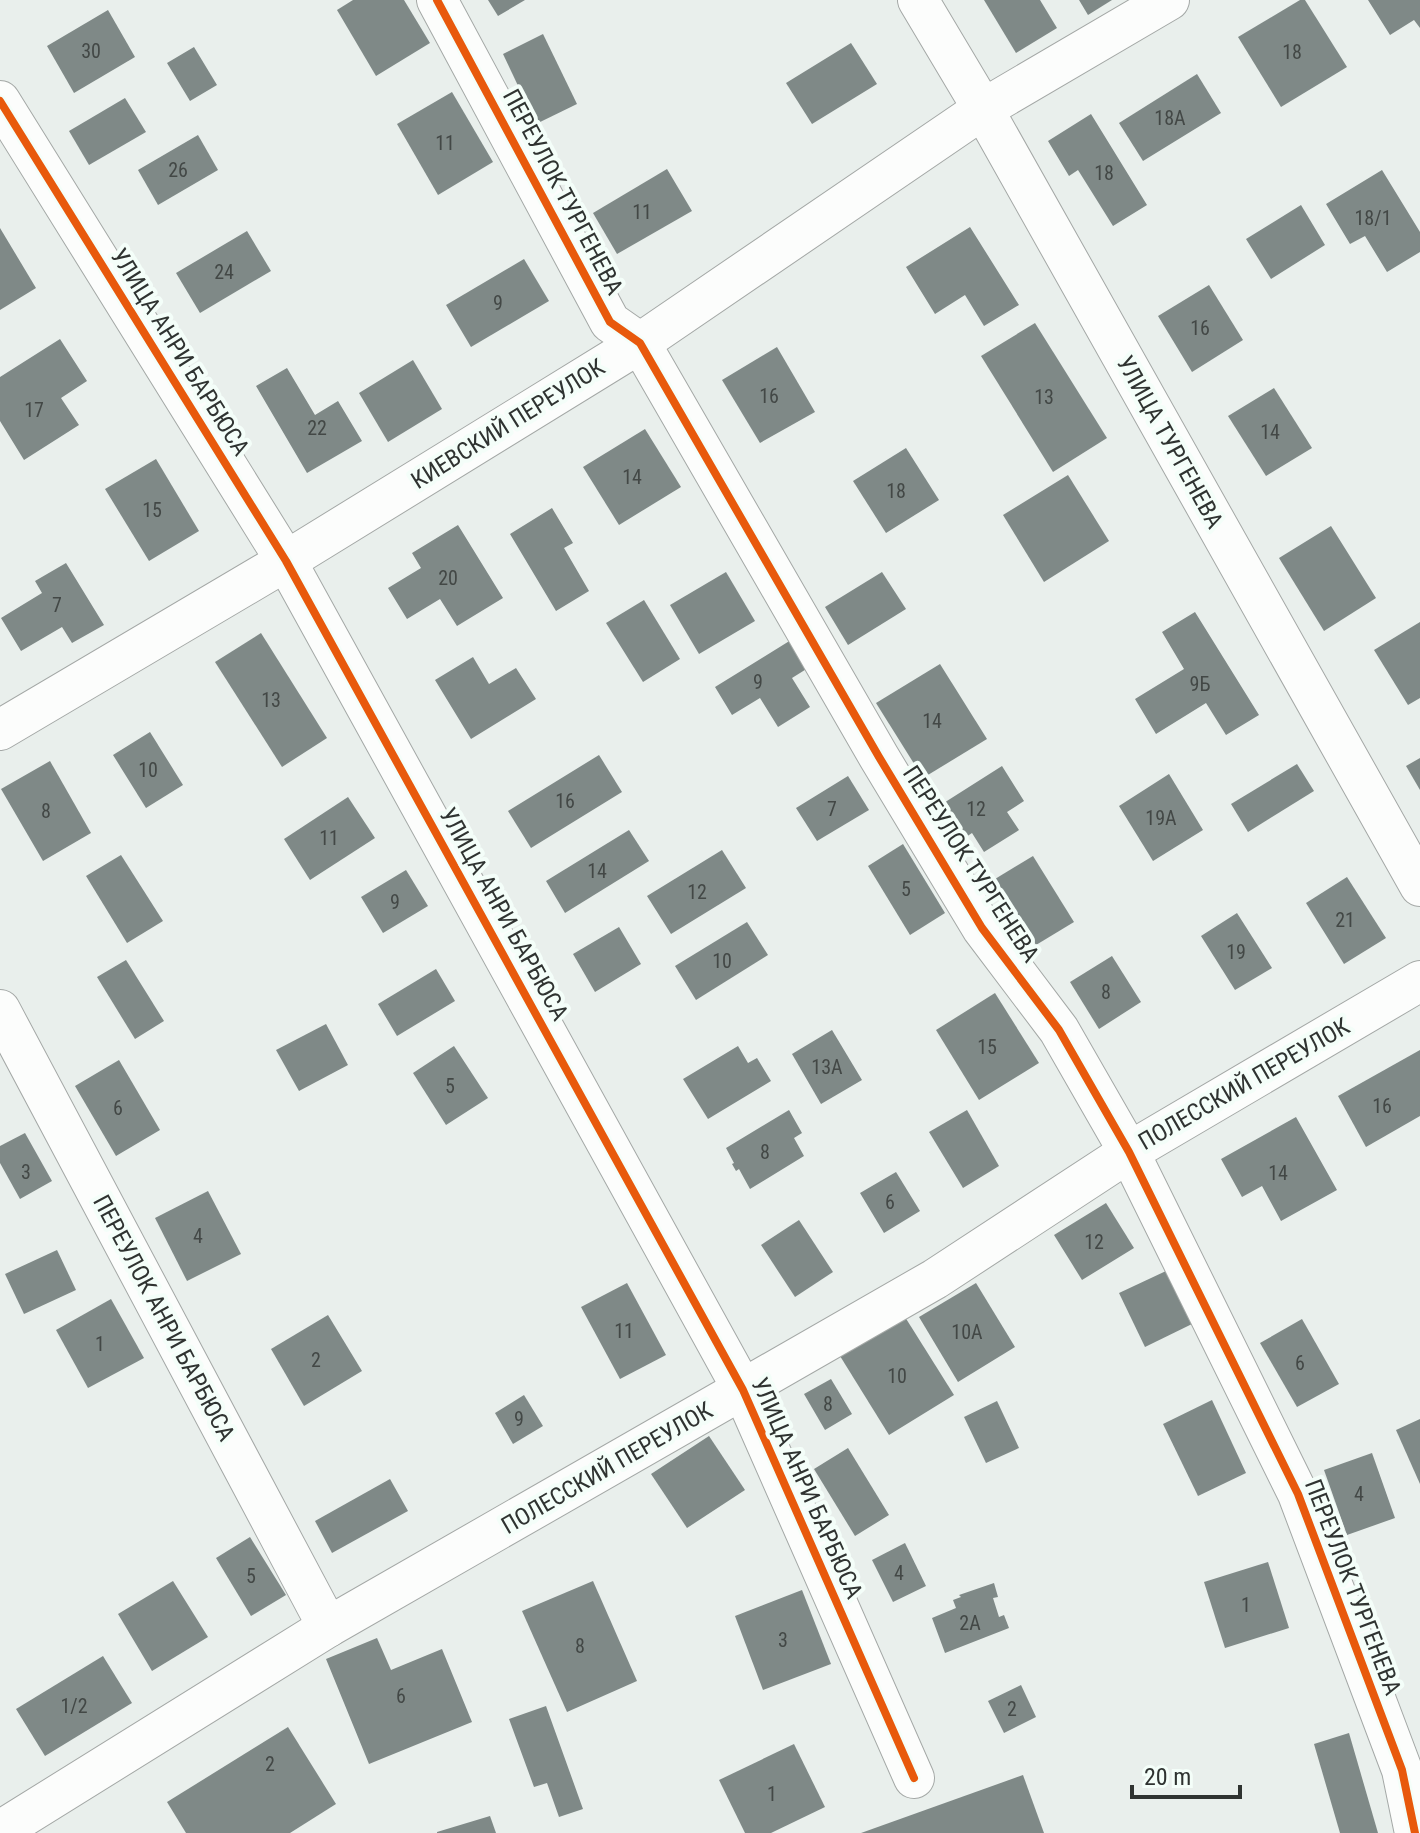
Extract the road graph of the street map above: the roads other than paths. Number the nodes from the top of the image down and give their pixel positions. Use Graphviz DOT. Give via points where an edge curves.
graph roads {
  1 [pos="437,0"];
  2 [pos="918,0"];
  3 [pos="1169,0"];
  4 [pos="0,101"];
  5 [pos="983,109"];
  6 [pos="640,343"];
  7 [pos="286,561"];
  8 [pos="0,730"];
  9 [pos="1420,886"];
  10 [pos="1420,981"];
  11 [pos="0,1010"];
  12 [pos="1129,1152"];
  13 [pos="743,1390"];
  14 [pos="328,1627"];
  15 [pos="914,1778"];
  16 [pos="0,1831"];
  17 [pos="1415,1833"];
  1 -- 6 [label="street, ПЕРЕУЛОК ТУРГЕНЕВА" via="610,322"];
  2 -- 5 [label="street, УЛИЦА ТУРГЕНЕВА"];
  3 -- 5 [label="street, КИЕВСКИЙ ПЕРЕУЛОК"];
  4 -- 7 [label="street, УЛИЦА АНРИ БАРБЮСА"];
  5 -- 6 [label="street, КИЕВСКИЙ ПЕРЕУЛОК"];
  5 -- 9 [label="street, УЛИЦА ТУРГЕНЕВА"];
  6 -- 7 [label="street, КИЕВСКИЙ ПЕРЕУЛОК"];
  6 -- 12 [label="street, ПЕРЕУЛОК ТУРГЕНЕВА" via="886,770 982,928 1059,1030"];
  7 -- 8 [label="street, КИЕВСКИЙ ПЕРЕУЛОК"];
  7 -- 13 [label="street, УЛИЦА АНРИ БАРБЮСА"];
  10 -- 12 [label="street, ПОЛЕССКИЙ ПЕРЕУЛОК"];
  11 -- 14 [label="street, ПЕРЕУЛОК АНРИ БАРБЮСА"];
  12 -- 13 [label="street, ПОЛЕССКИЙ ПЕРЕУЛОК" via="935,1279"];
  12 -- 17 [label="street, ПЕРЕУЛОК ТУРГЕНЕВА" via="1298,1494 1402,1770"];
  13 -- 14 [label="street, ПОЛЕССКИЙ ПЕРЕУЛОК"];
  13 -- 15 [label="street, УЛИЦА АНРИ БАРБЮСА"];
  14 -- 16 [label="street, ПОЛЕССКИЙ ПЕРЕУЛОК"];
}
